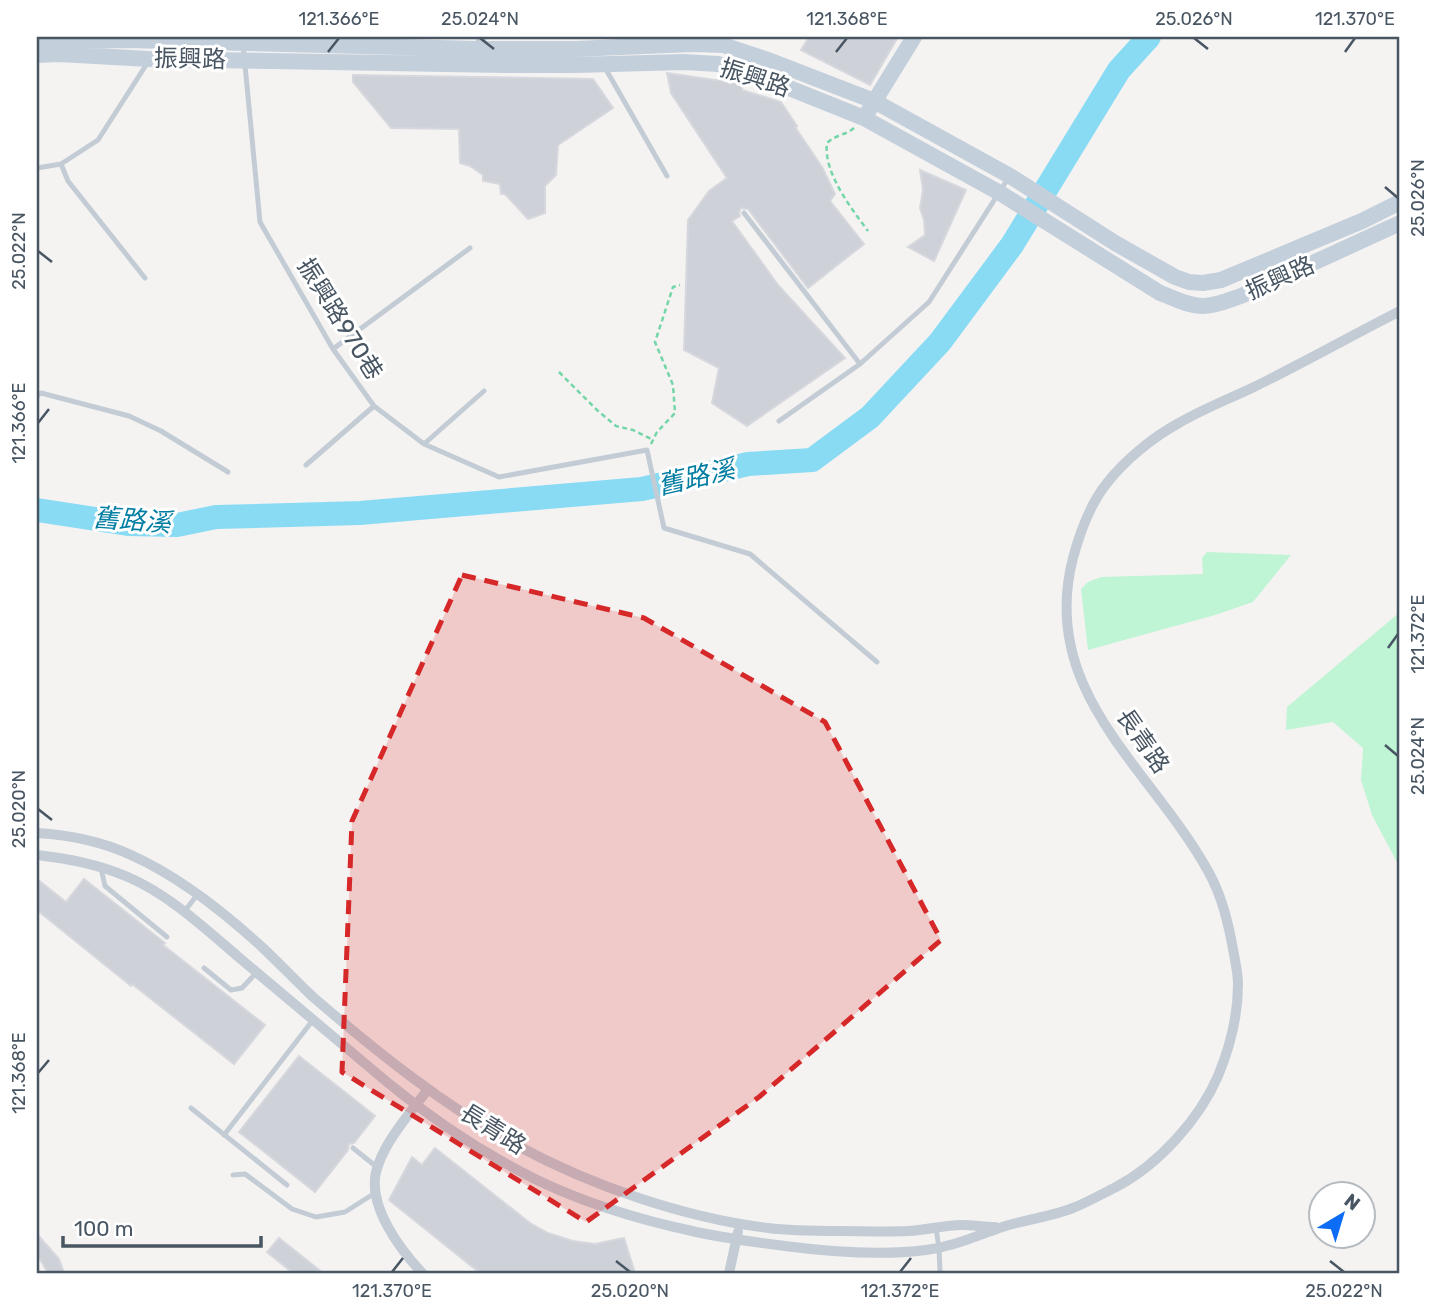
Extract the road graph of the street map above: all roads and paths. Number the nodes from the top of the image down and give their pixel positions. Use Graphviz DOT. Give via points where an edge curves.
graph roads {
  1 [pos="914,37"];
  2 [pos="37,41"];
  3 [pos="61,44"];
  4 [pos="479,50"];
  5 [pos="243,52"];
  6 [pos="37,55"];
  7 [pos="602,56"];
  8 [pos="149,59"];
  9 [pos="874,101"];
  10 [pos="864,118"];
  11 [pos="61,164"];
  12 [pos="37,168"];
  13 [pos="667,176"];
  14 [pos="1010,176"];
  15 [pos="1000,192"];
  16 [pos="1400,202"];
  17 [pos="744,213"];
  18 [pos="1400,223"];
  19 [pos="868,231"];
  20 [pos="470,248"];
  21 [pos="145,278"];
  22 [pos="680,285"];
  23 [pos="1400,311"];
  24 [pos="333,349"];
  25 [pos="860,364"];
  26 [pos="559,372"];
  27 [pos="484,391"];
  28 [pos="37,396"];
  29 [pos="374,406"];
  30 [pos="779,421"];
  31 [pos="653,440"];
  32 [pos="424,444"];
  33 [pos="647,450"];
  34 [pos="306,464"];
  35 [pos="228,472"];
  36 [pos="877,662"];
  37 [pos="37,833"];
  38 [pos="37,855"];
  39 [pos="101,868"];
  40 [pos="197,895"];
  41 [pos="184,912"];
  42 [pos="167,937"];
  43 [pos="204,968"];
  44 [pos="257,972"];
  45 [pos="313,1020"];
  46 [pos="428,1089"];
  47 [pos="417,1105"];
  48 [pos="191,1108"];
  49 [pos="224,1135"];
  50 [pos="353,1149"];
  51 [pos="378,1167"];
  52 [pos="233,1175"];
  53 [pos="286,1185"];
  54 [pos="375,1193"];
  55 [pos="739,1223"];
  56 [pos="936,1228"];
  57 [pos="998,1228"];
  58 [pos="737,1239"];
  59 [pos="939,1248"];
  60 [pos="422,1273"];
  61 [pos="729,1273"];
  62 [pos="942,1273"];
  1 -- 9 [label="street"];
  2 -- 3 [label="street, 振興路"];
  3 -- 5 [label="street, 振興路" via="127,40"];
  3 -- 6 [label="street, 振興路"];
  3 -- 8 [label="street, 振興路"];
  4 -- 5 [label="street, 振興路"];
  4 -- 7 [label="street, 振興路"];
  5 -- 8 [label="street, 振興路"];
  5 -- 24 [label="lane, 振興路970巷" via="260,222"];
  7 -- 9 [label="street, 振興路" via="693,44 723,46"];
  7 -- 10 [label="street, 振興路" via="744,70"];
  7 -- 13 [label="lane"];
  8 -- 11 [label="lane" via="98,140"];
  9 -- 10 [label="street"];
  9 -- 14 [label="street, 振興路"];
  10 -- 15 [label="street, 振興路"];
  10 -- 19 [label="path" via="849,132 833,137 826,151 844,199"];
  11 -- 12 [label="lane"];
  11 -- 21 [label="lane" via="68,181"];
  14 -- 15 [label="lane"];
  14 -- 16 [label="street, 振興路" via="1175,277 1203,283 1259,266"];
  15 -- 18 [label="street, 振興路" via="1160,293 1203,306 1241,296"];
  15 -- 25 [label="lane" via="929,302"];
  17 -- 25 [label="lane"];
  20 -- 24 [label="lane"];
  22 -- 31 [label="path" via="673,287 655,342 674,386 676,413"];
  23 -- 57 [label="street, 長青路" via="1175,425 1109,480 1095,500 1078,541 1067,593 1076,665 1088,698 1191,843 1225,908 1238,981 1234,1021 1227,1055 1198,1113 1151,1162 1128,1180 1071,1209"];
  24 -- 29 [label="lane, 振興路970巷"];
  25 -- 30 [label="lane"];
  26 -- 31 [label="path" via="616,426"];
  27 -- 32 [label="lane"];
  28 -- 35 [label="lane" via="41,393 130,416"];
  29 -- 32 [label="lane, 振興路970巷"];
  29 -- 34 [label="lane"];
  31 -- 33 [label="path"];
  32 -- 33 [label="lane, 振興路970巷" via="499,477"];
  33 -- 36 [label="lane" via="664,528 750,554"];
  37 -- 40 [label="street, 長青路" via="74,837 131,855"];
  38 -- 39 [label="street, 長青路"];
  39 -- 41 [label="street, 長青路" via="133,879"];
  39 -- 42 [label="lane" via="105,886"];
  40 -- 41 [label="lane"];
  40 -- 46 [label="street, 長青路"];
  41 -- 44 [label="street, 長青路"];
  43 -- 44 [label="lane" via="231,990 243,988"];
  44 -- 45 [label="street, 長青路"];
  45 -- 47 [label="street, 長青路"];
  45 -- 49 [label="lane"];
  46 -- 47 [label="street"];
  46 -- 55 [label="street, 長青路" via="518,1146 587,1178 647,1202"];
  47 -- 51 [label="street"];
  47 -- 58 [label="street, 長青路" via="538,1180 630,1215"];
  48 -- 49 [label="lane"];
  49 -- 53 [label="lane"];
  50 -- 51 [label="lane"];
  51 -- 54 [label="street"];
  52 -- 54 [label="lane" via="245,1174 292,1209 316,1217 345,1212"];
  54 -- 60 [label="street" via="391,1234"];
  55 -- 56 [label="street, 長青路" via="837,1231"];
  55 -- 58 [label="street"];
  56 -- 57 [label="street, 長青路"];
  56 -- 59 [label="lane"];
  57 -- 59 [label="street, 長青路"];
  58 -- 59 [label="street, 長青路" via="851,1252"];
  58 -- 61 [label="street"];
  59 -- 62 [label="lane"];
}
